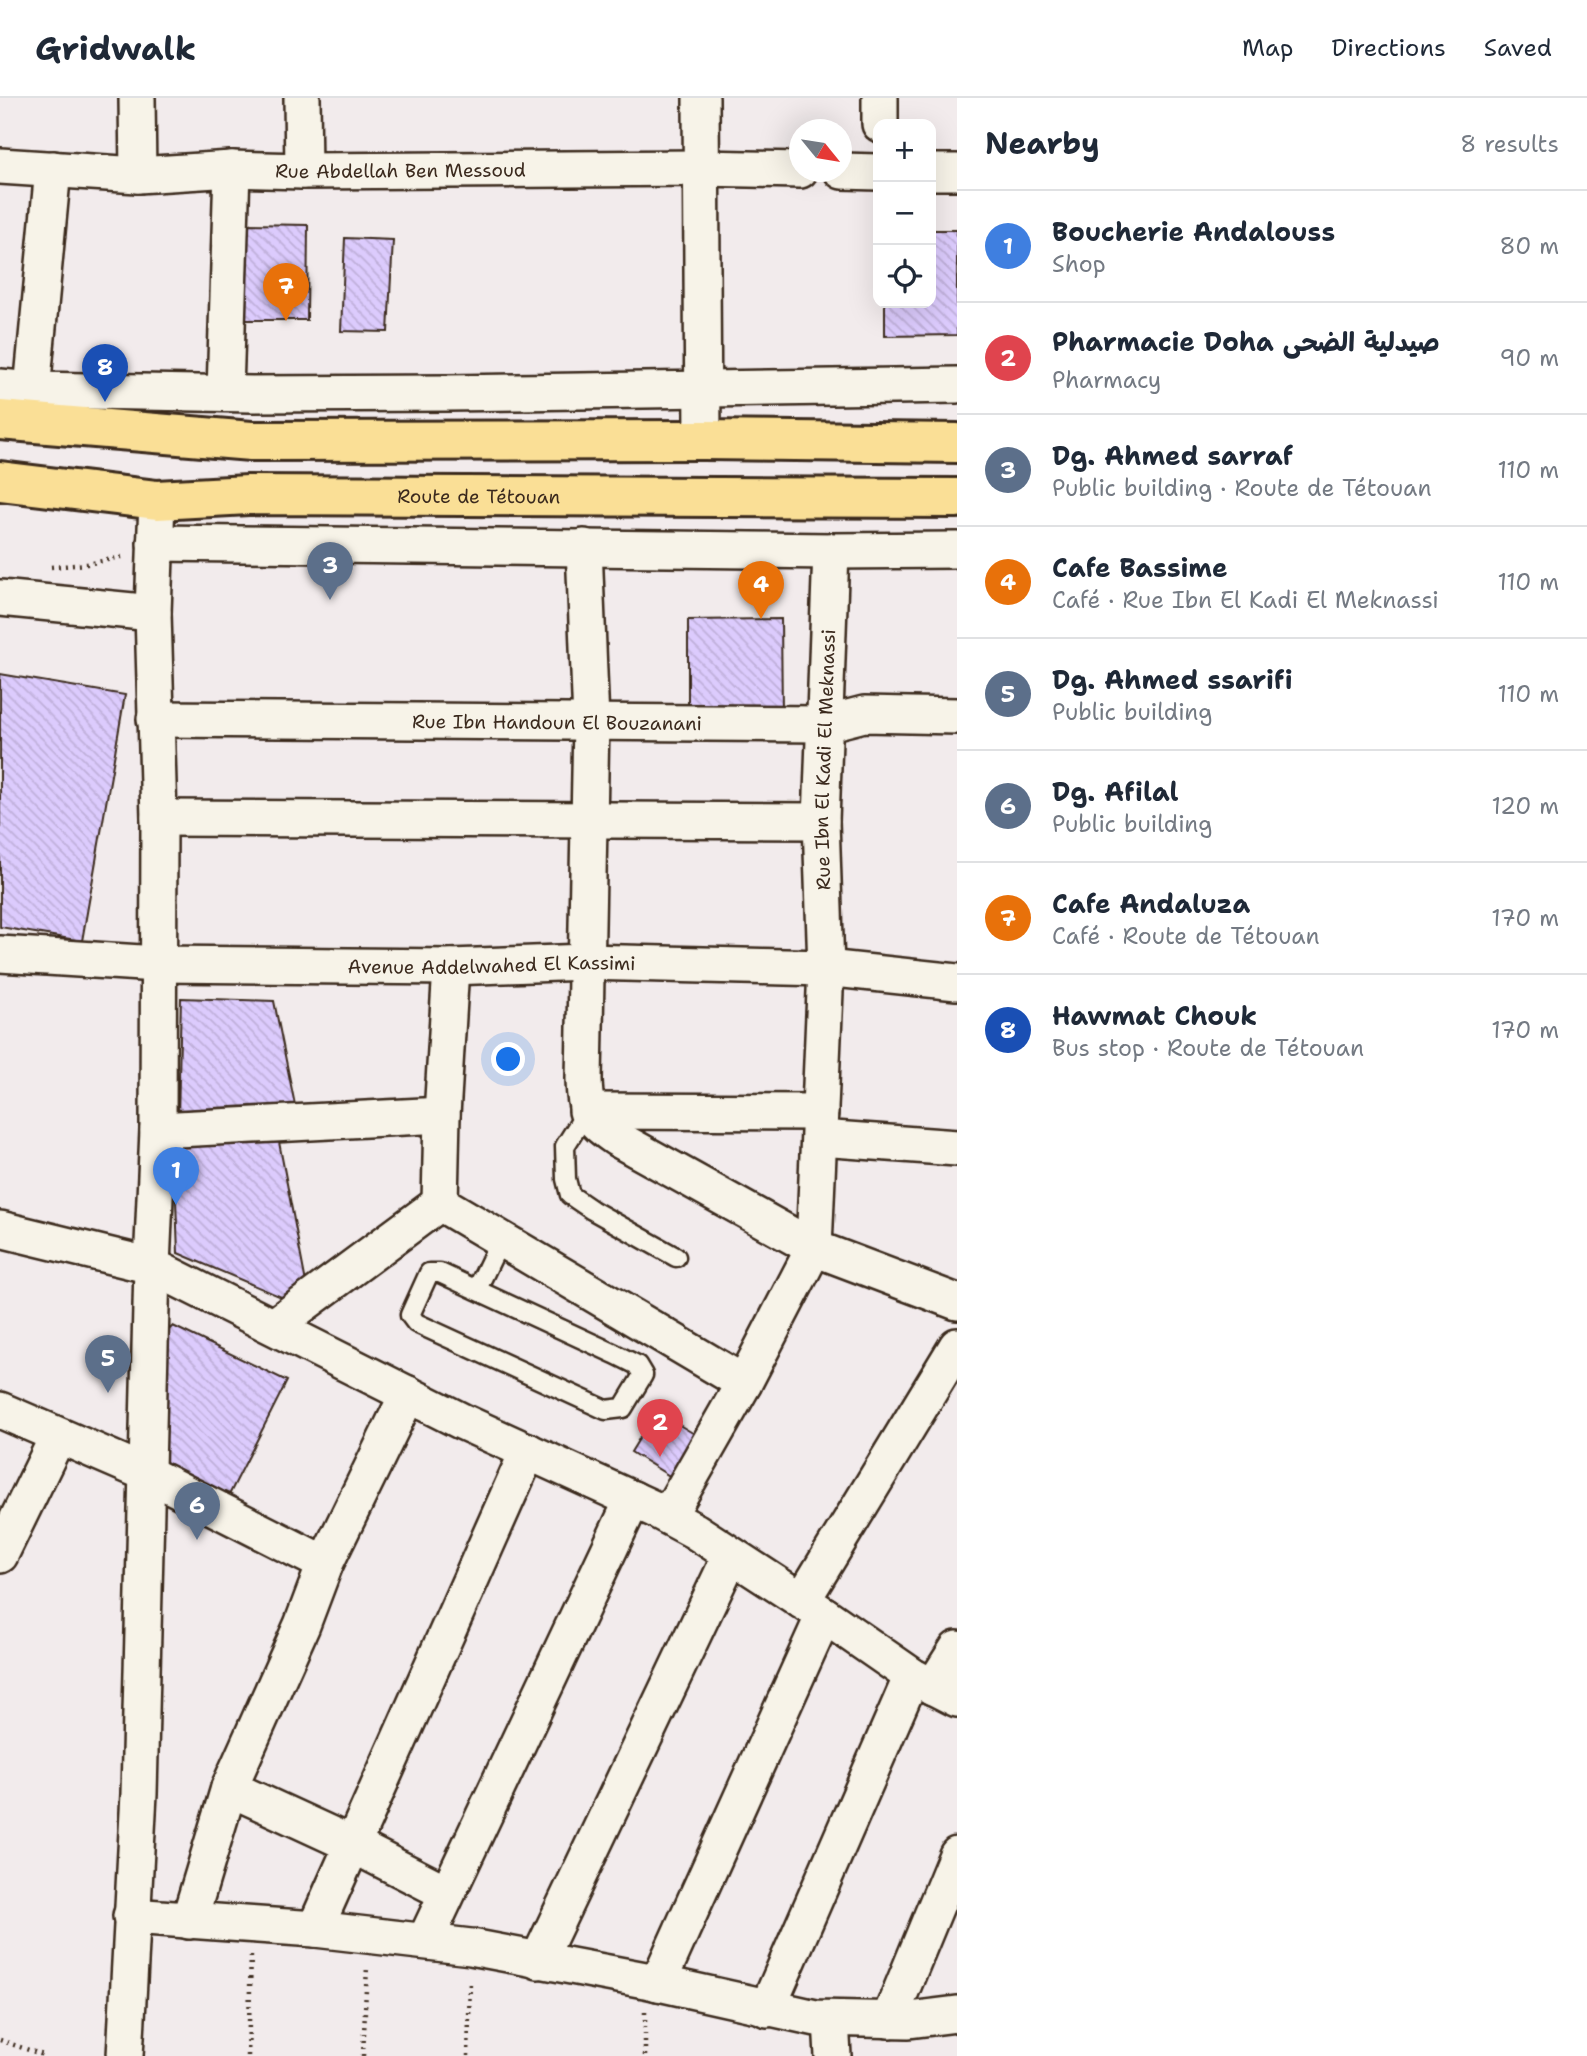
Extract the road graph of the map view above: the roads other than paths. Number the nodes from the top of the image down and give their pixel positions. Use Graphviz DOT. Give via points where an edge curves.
graph roads {
  1 [pos="137,98"];
  2 [pos="302,98"];
  3 [pos="701,98"];
  4 [pos="880,98"];
  5 [pos="880,119"];
  6 [pos="0,166"];
  7 [pos="701,167"];
  8 [pos="53,169"];
  9 [pos="232,169"];
  10 [pos="789,170"];
  11 [pos="303,171"];
  12 [pos="852,171"];
  13 [pos="873,172"];
  14 [pos="936,172"];
  15 [pos="957,172"];
  16 [pos="138,175"];
  17 [pos="957,385"];
  18 [pos="16,388"];
  19 [pos="702,390"];
  20 [pos="225,392"];
  21 [pos="0,420"];
  22 [pos="703,440"];
  23 [pos="957,443"];
  24 [pos="0,481"];
  25 [pos="957,498"];
  26 [pos="157,500"];
  27 [pos="155,543"];
  28 [pos="584,547"];
  29 [pos="957,550"];
  30 [pos="831,551"];
  31 [pos="0,598"];
  32 [pos="153,613"];
  33 [pos="957,716"];
  34 [pos="155,719"];
  35 [pos="591,722"];
  36 [pos="825,724"];
  37 [pos="159,818"];
  38 [pos="589,819"];
  39 [pos="821,821"];
  40 [pos="0,954"];
  41 [pos="585,962"];
  42 [pos="157,964"];
  43 [pos="451,967"];
  44 [pos="827,968"];
  45 [pos="957,982"];
  46 [pos="587,1111"];
  47 [pos="442,1115"];
  48 [pos="820,1125"];
  49 [pos="158,1129"];
  50 [pos="957,1148"];
  51 [pos="440,1203"];
  52 [pos="0,1229"];
  53 [pos="501,1238"];
  54 [pos="814,1248"];
  55 [pos="676,1257"];
  56 [pos="152,1266"];
  57 [pos="477,1289"];
  58 [pos="957,1302"];
  59 [pos="274,1326"];
  60 [pos="957,1346"];
  61 [pos="744,1383"];
  62 [pos="408,1394"];
  63 [pos="0,1410"];
  64 [pos="58,1436"];
  65 [pos="528,1451"];
  66 [pos="148,1474"];
  67 [pos="633,1499"];
  68 [pos="11,1504"];
  69 [pos="668,1516"];
  70 [pos="0,1555"];
  71 [pos="731,1555"];
  72 [pos="325,1564"];
  73 [pos="813,1608"];
  74 [pos="957,1649"];
  75 [pos="934,1687"];
  76 [pos="229,1788"];
  77 [pos="353,1845"];
  78 [pos="957,1855"];
  79 [pos="447,1893"];
  80 [pos="131,1916"];
  81 [pos="189,1921"];
  82 [pos="315,1929"];
  83 [pos="425,1941"];
  84 [pos="538,1961"];
  85 [pos="652,1981"];
  86 [pos="767,2009"];
  87 [pos="957,2014"];
  88 [pos="831,2019"];
  89 [pos="889,2020"];
  90 [pos="125,2056"];
  91 [pos="833,2056"];
  1 -- 16 [label="street"];
  2 -- 11 [label="street"];
  3 -- 7 [label="street"];
  4 -- 5 [label="street"];
  6 -- 8 [label="street, Rue Abdellah Ben Messoud"];
  7 -- 10 [label="street, Rue Abdellah Ben Messoud"];
  7 -- 11 [label="street, Rue Abdellah Ben Messoud"];
  7 -- 19 [label="street"];
  8 -- 16 [label="street, Rue Abdellah Ben Messoud"];
  8 -- 18 [label="street"];
  9 -- 11 [label="street, Rue Abdellah Ben Messoud"];
  9 -- 16 [label="street, Rue Abdellah Ben Messoud"];
  9 -- 20 [label="street"];
  12 -- 13 [label="street"];
  14 -- 15 [label="street"];
  17 -- 19 [label="street"];
  18 -- 20 [label="street"];
  19 -- 20 [label="street"];
  19 -- 22 [label="street"];
  21 -- 22 [label="highway" via="251,441"];
  22 -- 23 [label="highway"];
  24 -- 26 [label="highway, Route de Tétouan"];
  25 -- 26 [label="highway, Route de Tétouan" via="248,495"];
  26 -- 27 [label="street"];
  27 -- 28 [label="street"];
  27 -- 32 [label="street"];
  28 -- 30 [label="street"];
  28 -- 35 [label="street"];
  29 -- 30 [label="street"];
  30 -- 36 [label="street, Rue Ibn El Kadi El Meknassi"];
  31 -- 32 [label="street"];
  32 -- 34 [label="street"];
  33 -- 36 [label="street, Rue Ibn Handoun El Bouzanani" via="864,714"];
  34 -- 35 [label="street, Rue Ibn Handoun El Bouzanani"];
  34 -- 37 [label="street"];
  35 -- 36 [label="street, Rue Ibn Handoun El Bouzanani"];
  35 -- 38 [label="street"];
  36 -- 39 [label="street, Rue Ibn El Kadi El Meknassi"];
  37 -- 38 [label="street"];
  37 -- 42 [label="street"];
  38 -- 39 [label="street"];
  38 -- 41 [label="street"];
  39 -- 44 [label="street, Rue Ibn El Kadi El Meknassi"];
  40 -- 42 [label="street, Avenue Addelwahed El Kassimi"];
  41 -- 43 [label="street, Avenue Addelwahed El Kassimi"];
  41 -- 44 [label="street, Avenue Addelwahed El Kassimi"];
  41 -- 46 [label="street"];
  42 -- 43 [label="street, Avenue Addelwahed El Kassimi"];
  42 -- 49 [label="street"];
  43 -- 47 [label="street"];
  44 -- 45 [label="street"];
  44 -- 48 [label="street, Rue Ibn El Kadi El Meknassi"];
  46 -- 48 [label="street"];
  46 -- 54 [label="street" via="616,1138"];
  46 -- 55 [label="lane" via="565,1146 570,1195"];
  47 -- 49 [label="street"];
  47 -- 51 [label="street"];
  48 -- 50 [label="street"];
  48 -- 54 [label="street, Rue Ibn El Kadi El Meknassi"];
  49 -- 56 [label="street"];
  51 -- 53 [label="street"];
  51 -- 59 [label="street"];
  52 -- 56 [label="street"];
  53 -- 57 [label="lane"];
  53 -- 61 [label="street"];
  54 -- 58 [label="street"];
  54 -- 61 [label="street"];
  56 -- 59 [label="street"];
  56 -- 66 [label="street"];
  57 -- 57 [label="lane" via="429,1273 410,1315 416,1323 606,1410 623,1408 643,1375 636,1365"];
  59 -- 62 [label="street"];
  60 -- 73 [label="street"];
  61 -- 69 [label="street"];
  62 -- 65 [label="street"];
  62 -- 72 [label="street"];
  63 -- 64 [label="street"];
  64 -- 66 [label="street"];
  64 -- 68 [label="street"];
  65 -- 67 [label="street"];
  65 -- 77 [label="street"];
  66 -- 72 [label="street"];
  66 -- 80 [label="street"];
  67 -- 69 [label="street"];
  67 -- 79 [label="street"];
  68 -- 70 [label="street"];
  69 -- 71 [label="street"];
  71 -- 73 [label="street"];
  71 -- 84 [label="street"];
  72 -- 76 [label="street"];
  73 -- 75 [label="street"];
  73 -- 85 [label="street"];
  74 -- 75 [label="street"];
  75 -- 86 [label="street"];
  76 -- 77 [label="street"];
  76 -- 81 [label="street"];
  77 -- 79 [label="street"];
  77 -- 82 [label="street"];
  78 -- 89 [label="street"];
  79 -- 83 [label="street"];
  80 -- 81 [label="street"];
  80 -- 90 [label="street"];
  81 -- 82 [label="street"];
  82 -- 83 [label="street"];
  83 -- 84 [label="street"];
  84 -- 85 [label="street"];
  85 -- 86 [label="street"];
  86 -- 88 [label="street"];
  87 -- 89 [label="street"];
  88 -- 89 [label="street"];
  88 -- 91 [label="street"];
}
